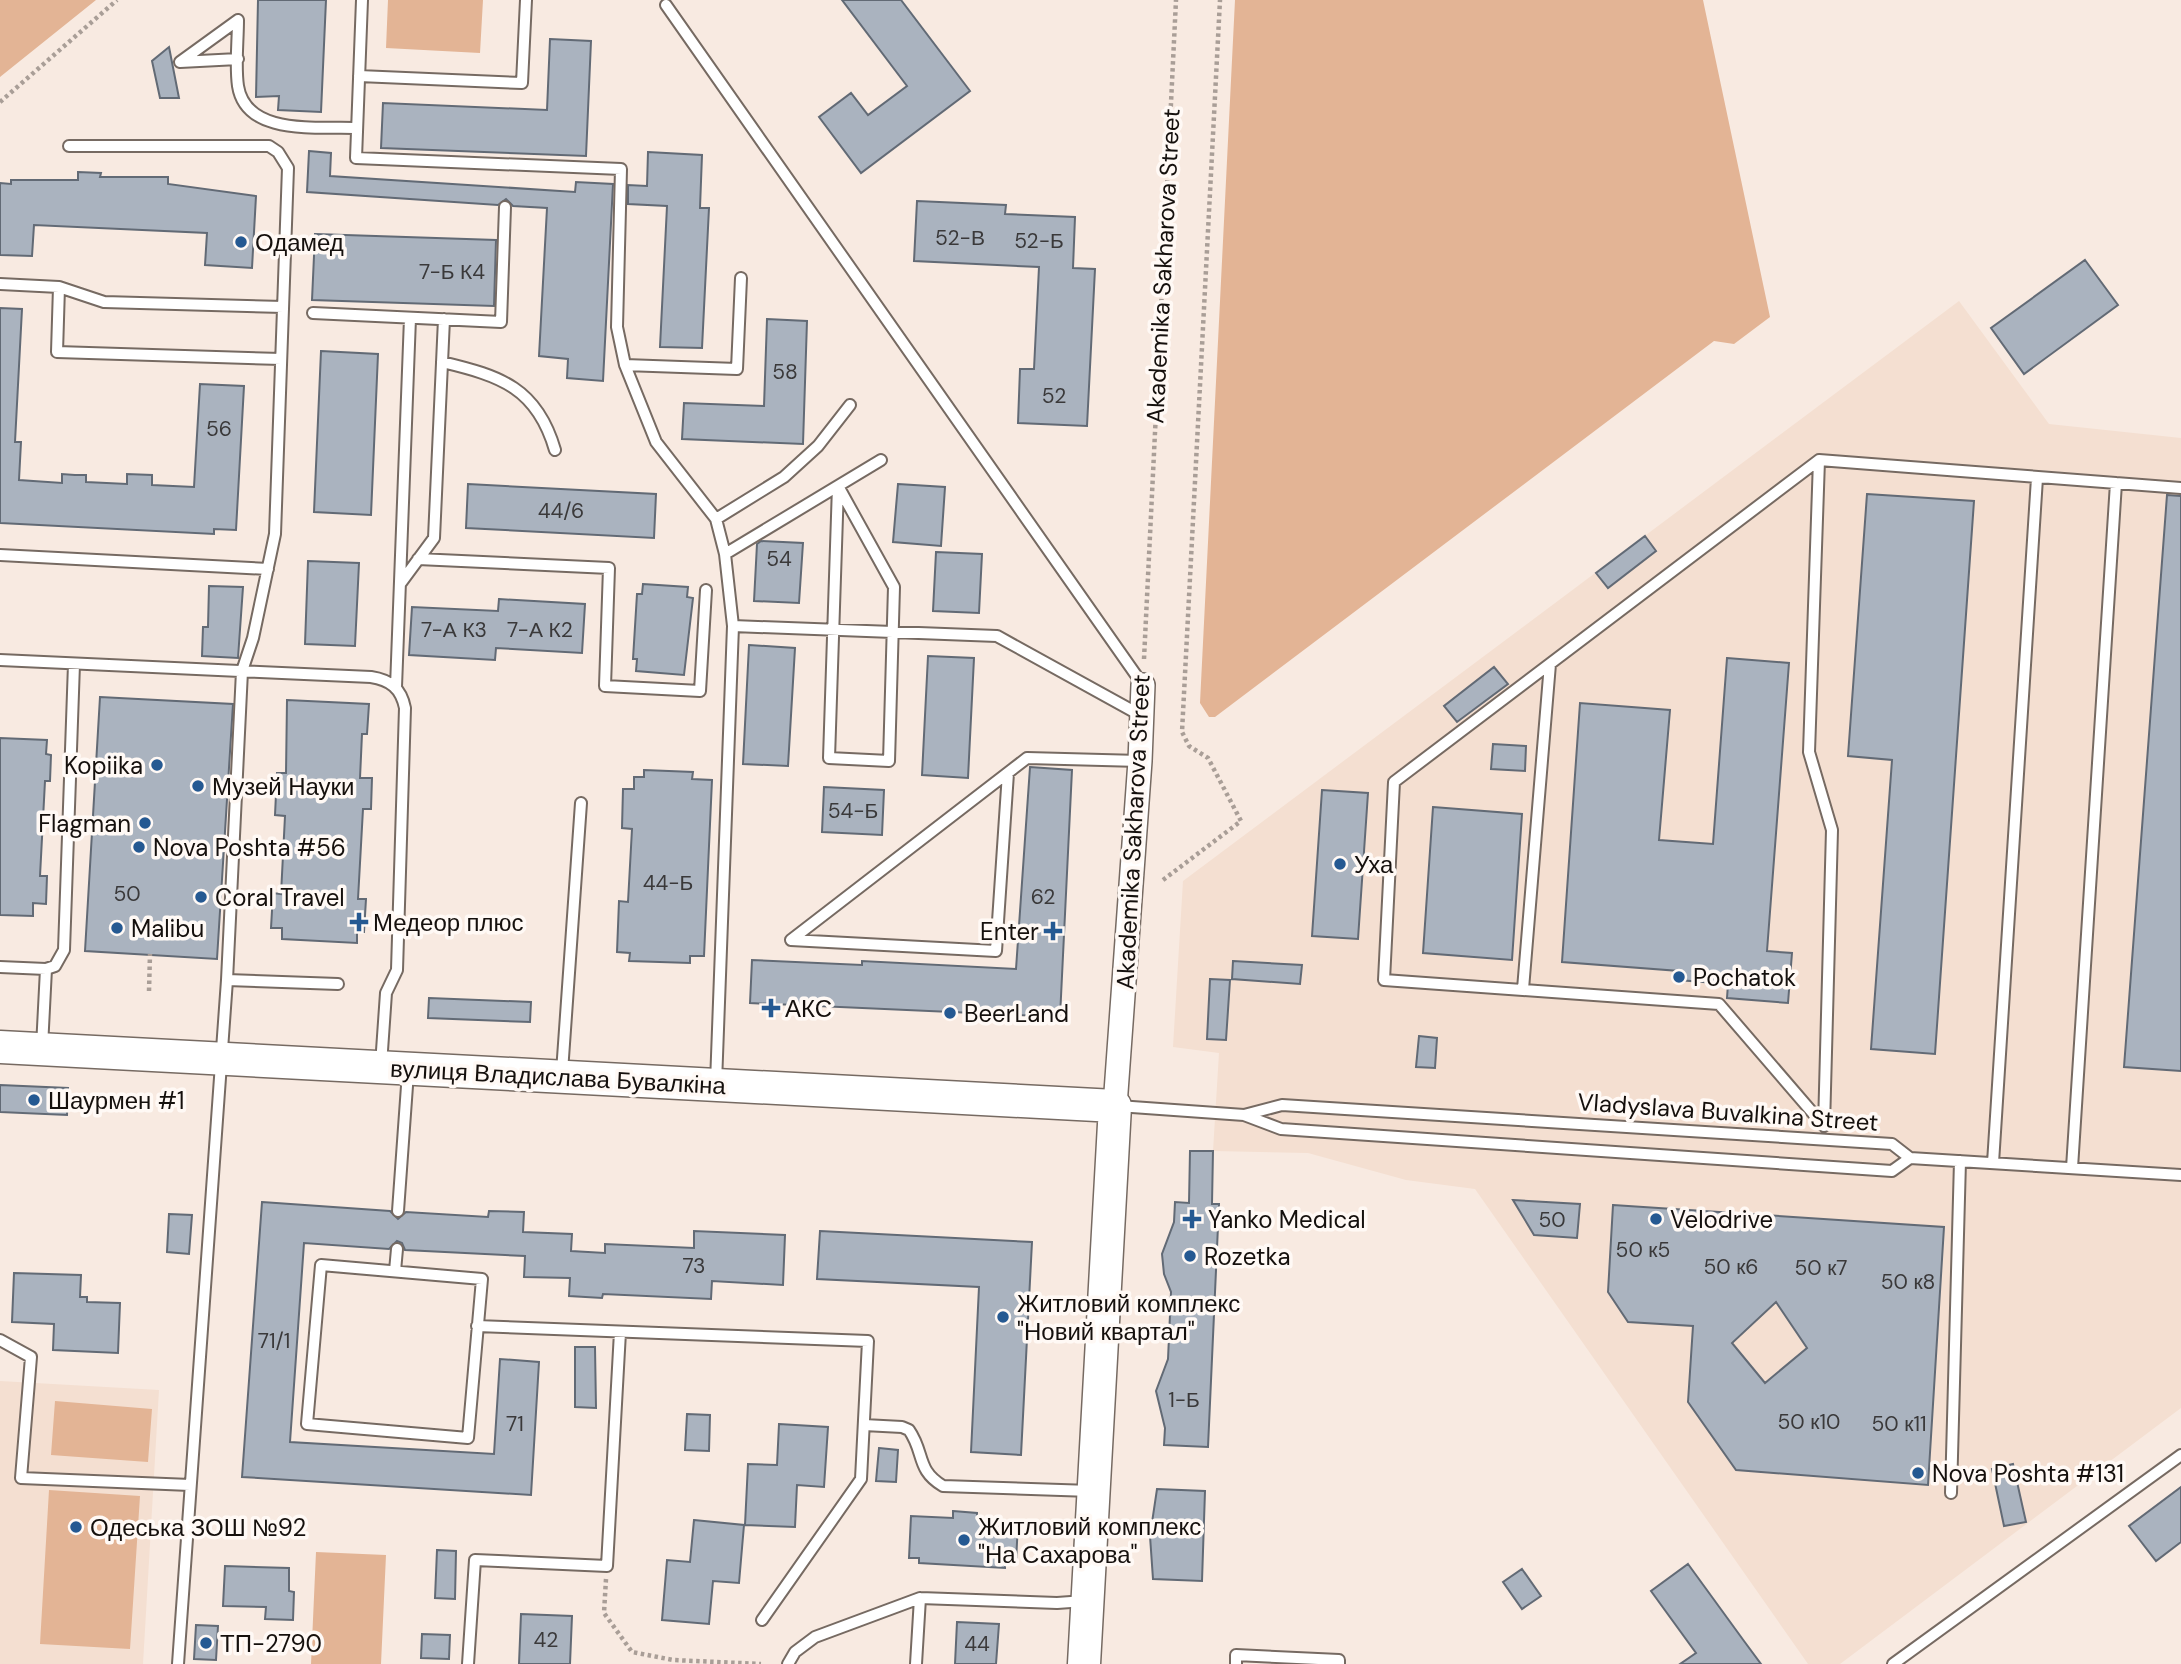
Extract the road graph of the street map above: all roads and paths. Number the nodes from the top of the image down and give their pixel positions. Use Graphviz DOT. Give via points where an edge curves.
graph roads {
  1 [pos="117,0"];
  2 [pos="362,0"];
  3 [pos="526,0"];
  4 [pos="1176,0"];
  5 [pos="1220,0"];
  6 [pos="666,5"];
  7 [pos="238,58"];
  8 [pos="359,76"];
  9 [pos="0,102"];
  10 [pos="357,128"];
  11 [pos="69,146"];
  12 [pos="505,207"];
  13 [pos="741,278"];
  14 [pos="0,284"];
  15 [pos="59,287"];
  16 [pos="283,307"];
  17 [pos="313,313"];
  18 [pos="410,318"];
  19 [pos="444,319"];
  20 [pos="281,359"];
  21 [pos="442,362"];
  22 [pos="625,365"];
  23 [pos="850,405"];
  24 [pos="555,450"];
  25 [pos="881,460"];
  26 [pos="1819,460"];
  27 [pos="2037,478"];
  28 [pos="2116,482"];
  29 [pos="838,486"];
  30 [pos="2181,488"];
  31 [pos="716,519"];
  32 [pos="725,554"];
  33 [pos="0,555"];
  34 [pos="418,559"];
  35 [pos="268,569"];
  36 [pos="400,583"];
  37 [pos="706,590"];
  38 [pos="733,626"];
  39 [pos="834,629"];
  40 [pos="893,632"];
  41 [pos="0,660"];
  42 [pos="74,663"];
  43 [pos="1550,664"];
  44 [pos="242,671"];
  45 [pos="1143,685"];
  46 [pos="396,687"];
  47 [pos="1142,716"];
  48 [pos="1140,761"];
  49 [pos="1008,774"];
  50 [pos="581,803"];
  51 [pos="1163,880"];
  52 [pos="150,954"];
  53 [pos="0,967"];
  54 [pos="46,969"];
  55 [pos="226,980"];
  56 [pos="338,984"];
  57 [pos="1523,989"];
  58 [pos="149,991"];
  59 [pos="0,1047"];
  60 [pos="42,1049"];
  61 [pos="221,1059"];
  62 [pos="394,1068"];
  63 [pos="562,1077"];
  64 [pos="716,1085"];
  65 [pos="1115,1106"];
  66 [pos="1244,1115"];
  67 [pos="1824,1126"];
  68 [pos="1823,1140"];
  69 [pos="1910,1158"];
  70 [pos="1960,1161"];
  71 [pos="1993,1163"];
  72 [pos="2072,1168"];
  73 [pos="2181,1175"];
  74 [pos="398,1211"];
  75 [pos="397,1249"];
  76 [pos="395,1271"];
  77 [pos="477,1326"];
  78 [pos="620,1332"];
  79 [pos="0,1340"];
  80 [pos="864,1425"];
  81 [pos="2181,1455"];
  82 [pos="190,1485"];
  83 [pos="1094,1491"];
  84 [pos="1951,1493"];
  85 [pos="607,1566"];
  86 [pos="920,1598"];
  87 [pos="1088,1601"];
  88 [pos="762,1620"];
  89 [pos="178,1664"];
  90 [pos="468,1664"];
  91 [pos="761,1664"];
  92 [pos="788,1664"];
  93 [pos="916,1664"];
  94 [pos="1084,1664"];
  95 [pos="1236,1664"];
  96 [pos="1339,1664"];
  97 [pos="1893,1664"];
  1 -- 9 [label="path"];
  2 -- 8 [label="lane"];
  3 -- 8 [label="lane" via="522,83"];
  4 -- 45 [label="path, Akademika Sakharova Street"];
  5 -- 51 [label="path" via="1182,732 1189,746 1208,758 1241,821"];
  6 -- 45 [label="lane"];
  7 -- 7 [label="lane" via="238,20 180,62 215,60"];
  7 -- 10 [label="lane" via="241,98 265,121"];
  8 -- 10 [label="lane"];
  10 -- 22 [label="lane" via="356,158 621,169 617,327"];
  11 -- 16 [label="lane" via="269,146 278,152 288,168"];
  12 -- 19 [label="lane" via="501,322"];
  13 -- 22 [label="lane" via="737,369"];
  14 -- 15 [label="lane"];
  15 -- 16 [label="lane" via="104,302"];
  15 -- 20 [label="lane" via="57,352"];
  16 -- 20 [label="lane"];
  17 -- 18 [label="lane"];
  18 -- 19 [label="lane"];
  18 -- 36 [label="lane"];
  19 -- 21 [label="lane"];
  20 -- 35 [label="lane" via="275,534"];
  21 -- 24 [label="lane" via="478,371 526,397 547,423"];
  21 -- 34 [label="lane" via="434,538"];
  22 -- 31 [label="lane" via="656,442"];
  23 -- 31 [label="lane" via="818,446 784,477"];
  25 -- 29 [label="lane"];
  26 -- 27 [label="lane"];
  26 -- 43 [label="lane"];
  26 -- 67 [label="lane" via="1809,752 1832,830"];
  27 -- 28 [label="lane"];
  27 -- 71 [label="lane"];
  28 -- 30 [label="lane"];
  28 -- 72 [label="lane"];
  29 -- 32 [label="lane"];
  29 -- 39 [label="lane"];
  29 -- 40 [label="lane" via="894,587"];
  31 -- 32 [label="lane"];
  32 -- 38 [label="lane"];
  33 -- 35 [label="lane"];
  34 -- 36 [label="lane"];
  34 -- 37 [label="lane" via="609,568 605,685 700,691"];
  35 -- 44 [label="lane"];
  36 -- 46 [label="lane"];
  38 -- 39 [label="lane"];
  38 -- 64 [label="lane"];
  39 -- 40 [label="lane"];
  39 -- 40 [label="lane" via="829,758 889,761"];
  40 -- 47 [label="lane" via="997,636"];
  41 -- 42 [label="lane"];
  42 -- 44 [label="lane"];
  42 -- 54 [label="lane" via="64,950 54,966"];
  43 -- 57 [label="lane"];
  43 -- 57 [label="lane" via="1394,782 1384,980"];
  44 -- 46 [label="lane" via="371,677"];
  44 -- 55 [label="lane"];
  45 -- 47 [label="street, Akademika Sakharova Street"];
  46 -- 62 [label="lane" via="405,708 397,970 386,993"];
  47 -- 48 [label="street, Akademika Sakharova Street"];
  48 -- 49 [label="lane" via="1027,758"];
  48 -- 65 [label="street, Akademika Sakharova Street"];
  49 -- 49 [label="lane" via="953,815 791,940 996,951"];
  50 -- 63 [label="lane"];
  52 -- 58 [label="path"];
  53 -- 54 [label="lane"];
  54 -- 60 [label="lane"];
  55 -- 56 [label="lane"];
  55 -- 61 [label="lane"];
  57 -- 67 [label="lane" via="1719,1004"];
  59 -- 60 [label="street, вулиця Владислава Бувалкіна"];
  60 -- 61 [label="street, вулиця Владислава Бувалкіна"];
  61 -- 62 [label="street, вулиця Владислава Бувалкіна"];
  61 -- 82 [label="lane"];
  62 -- 63 [label="street, вулиця Владислава Бувалкіна"];
  62 -- 74 [label="lane"];
  63 -- 64 [label="street, вулиця Владислава Бувалкіна"];
  64 -- 65 [label="street, вулиця Владислава Бувалкіна"];
  65 -- 66 [label="lane, Vladyslava Buvalkina Street"];
  65 -- 83 [label="street, Akademika Sakharova Street"];
  66 -- 68 [label="lane, Vladyslava Buvalkina Street" via="1282,1105"];
  66 -- 69 [label="lane, Vladyslava Buvalkina Street" via="1281,1129 1892,1171"];
  67 -- 68 [label="lane"];
  68 -- 69 [label="lane, Vladyslava Buvalkina Street" via="1892,1144"];
  69 -- 70 [label="lane"];
  70 -- 71 [label="lane"];
  70 -- 84 [label="lane"];
  71 -- 72 [label="lane"];
  72 -- 73 [label="lane"];
  75 -- 76 [label="lane"];
  76 -- 77 [label="lane" via="482,1279"];
  76 -- 77 [label="lane" via="321,1265 307,1424 468,1438"];
  77 -- 78 [label="lane"];
  78 -- 80 [label="lane" via="868,1341"];
  78 -- 85 [label="lane"];
  79 -- 82 [label="lane" via="31,1357 21,1478"];
  80 -- 83 [label="lane" via="909,1430 923,1469 943,1486"];
  80 -- 88 [label="lane" via="861,1479"];
  81 -- 97 [label="lane"];
  82 -- 89 [label="lane"];
  83 -- 87 [label="street, Akademika Sakharova Street"];
  85 -- 90 [label="lane" via="475,1560"];
  85 -- 91 [label="path" via="604,1613 632,1652 673,1660"];
  86 -- 87 [label="lane"];
  86 -- 92 [label="lane" via="815,1637 795,1651"];
  86 -- 93 [label="lane"];
  87 -- 94 [label="street, Akademika Sakharova Street"];
  95 -- 96 [label="lane" via="1236,1654 1339,1660"];
}
